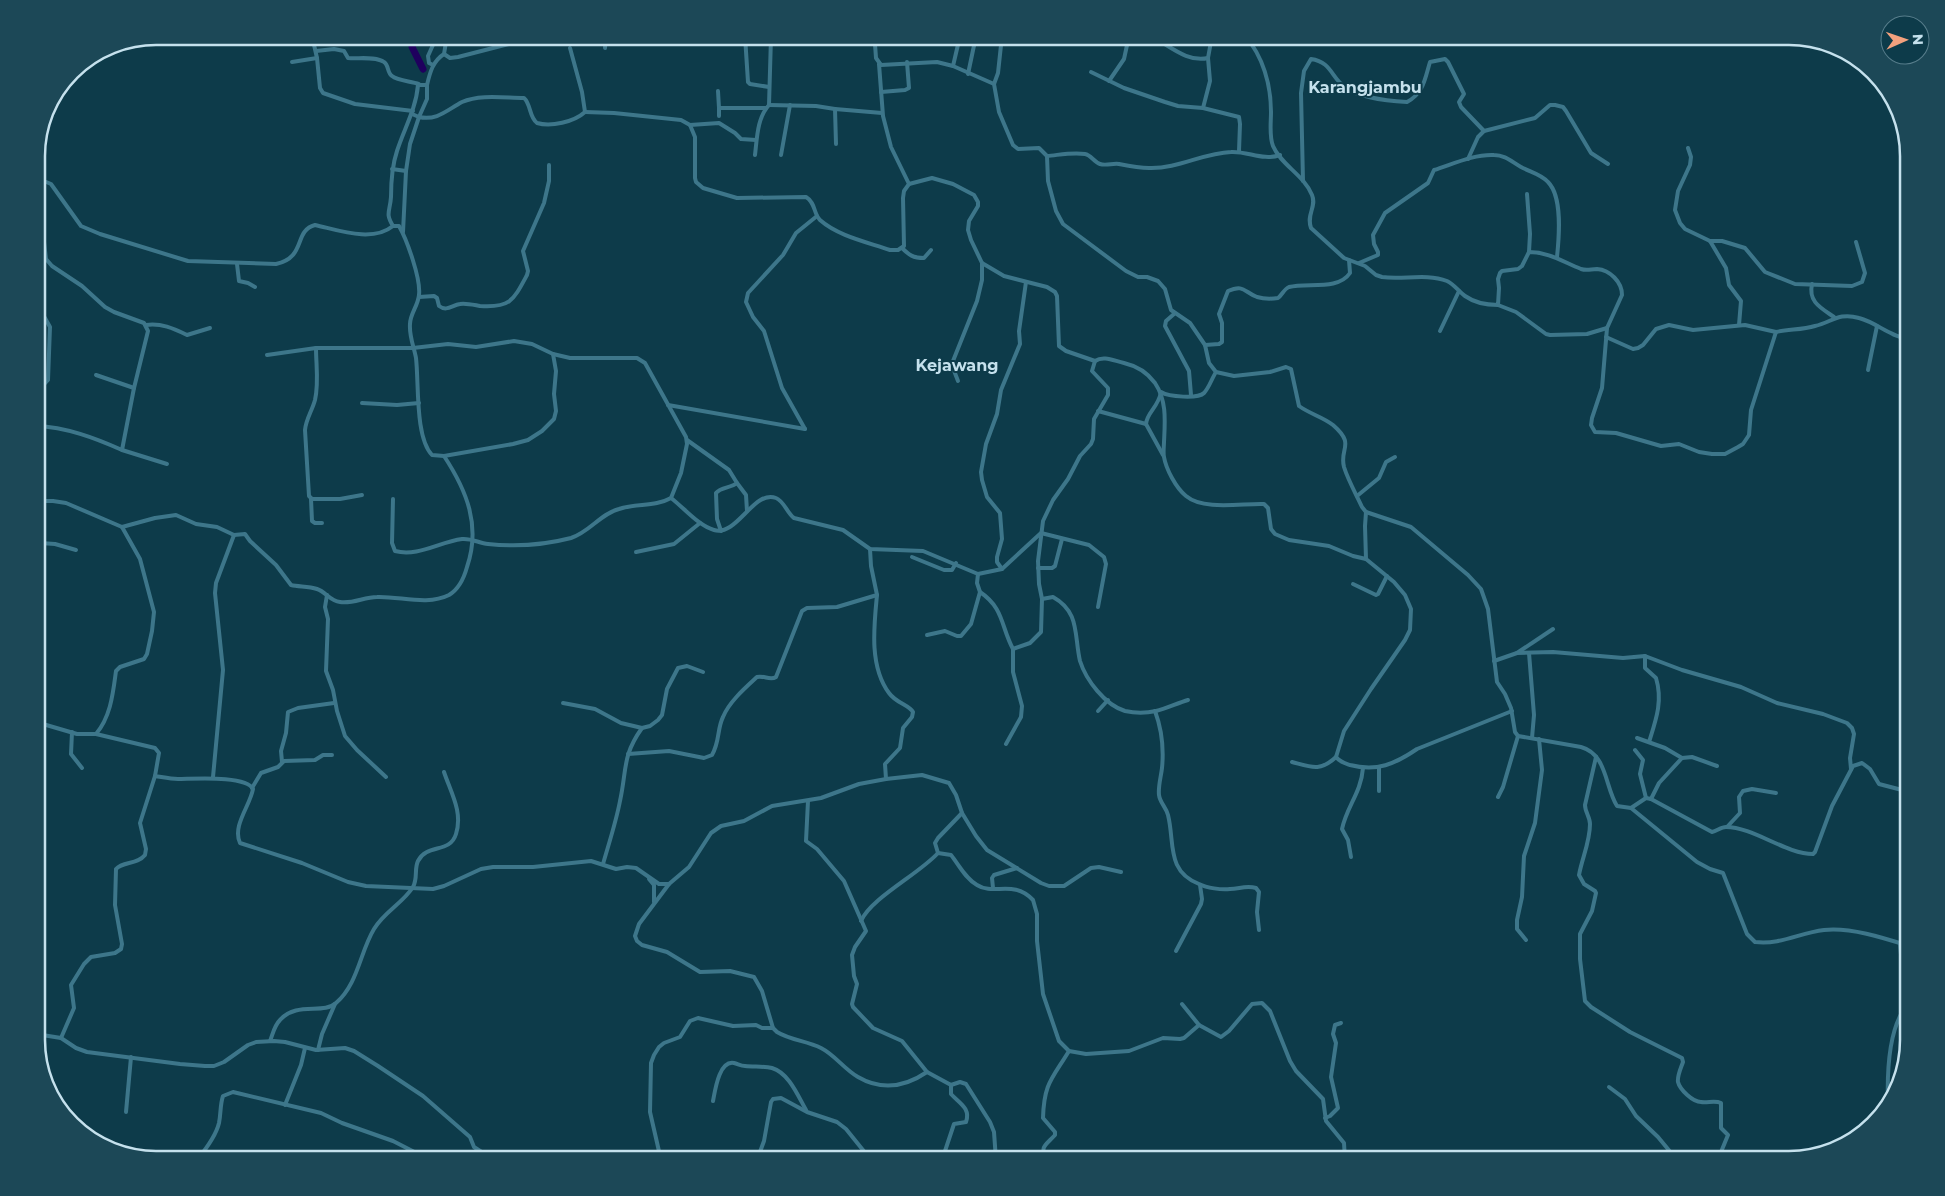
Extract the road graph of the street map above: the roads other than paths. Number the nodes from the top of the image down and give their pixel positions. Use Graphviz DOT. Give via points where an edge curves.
graph roads {
  1 [pos="314,45"];
  2 [pos="433,45"];
  3 [pos="446,45"];
  4 [pos="502,45"];
  5 [pos="605,45"];
  6 [pos="746,45"];
  7 [pos="770,45"];
  8 [pos="875,45"];
  9 [pos="958,45"];
  10 [pos="974,45"];
  11 [pos="1001,45"];
  12 [pos="1127,45"];
  13 [pos="1168,45"];
  14 [pos="1211,45"];
  15 [pos="1251,45"];
  16 [pos="570,48"];
  17 [pos="605,48"];
  18 [pos="316,52"];
  19 [pos="444,54"];
  20 [pos="1208,58"];
  21 [pos="316,59"];
  22 [pos="292,62"];
  23 [pos="907,62"];
  24 [pos="879,63"];
  25 [pos="432,66"];
  26 [pos="954,66"];
  27 [pos="1091,72"];
  28 [pos="968,74"];
  29 [pos="1109,80"];
  30 [pos="419,84"];
  31 [pos="994,84"];
  32 [pos="427,85"];
  33 [pos="769,87"];
  34 [pos="718,91"];
  35 [pos="882,92"];
  36 [pos="790,106"];
  37 [pos="768,107"];
  38 [pos="719,108"];
  39 [pos="1203,108"];
  40 [pos="835,109"];
  41 [pos="585,112"];
  42 [pos="882,113"];
  43 [pos="416,114"];
  44 [pos="719,116"];
  45 [pos="690,125"];
  46 [pos="1484,131"];
  47 [pos="756,140"];
  48 [pos="836,144"];
  49 [pos="1688,148"];
  50 [pos="1239,152"];
  51 [pos="781,155"];
  52 [pos="1280,155"];
  53 [pos="755,156"];
  54 [pos="1047,156"];
  55 [pos="1468,159"];
  56 [pos="1608,164"];
  57 [pos="549,165"];
  58 [pos="394,169"];
  59 [pos="404,170"];
  60 [pos="1303,181"];
  61 [pos="45,182"];
  62 [pos="909,184"];
  63 [pos="1527,194"];
  64 [pos="817,216"];
  65 [pos="392,225"];
  66 [pos="403,232"];
  67 [pos="1710,241"];
  68 [pos="1856,242"];
  69 [pos="902,248"];
  70 [pos="45,250"];
  71 [pos="931,250"];
  72 [pos="1529,252"];
  73 [pos="1557,257"];
  74 [pos="1349,260"];
  75 [pos="982,263"];
  76 [pos="1359,263"];
  77 [pos="237,264"];
  78 [pos="1026,282"];
  79 [pos="1812,284"];
  80 [pos="255,287"];
  81 [pos="1460,291"];
  82 [pos="419,297"];
  83 [pos="1498,305"];
  84 [pos="1174,314"];
  85 [pos="1834,317"];
  86 [pos="45,318"];
  87 [pos="146,325"];
  88 [pos="1740,325"];
  89 [pos="1877,326"];
  90 [pos="210,328"];
  91 [pos="1608,328"];
  92 [pos="1440,331"];
  93 [pos="1776,332"];
  94 [pos="1606,337"];
  95 [pos="1900,338"];
  96 [pos="1205,345"];
  97 [pos="316,348"];
  98 [pos="414,348"];
  99 [pos="553,354"];
  100 [pos="266,355"];
  101 [pos="1095,361"];
  102 [pos="1868,370"];
  103 [pos="1216,372"];
  104 [pos="96,375"];
  105 [pos="958,381"];
  106 [pos="45,384"];
  107 [pos="134,388"];
  108 [pos="1161,392"];
  109 [pos="1191,395"];
  110 [pos="362,403"];
  111 [pos="419,403"];
  112 [pos="668,405"];
  113 [pos="1098,411"];
  114 [pos="1146,424"];
  115 [pos="45,426"];
  116 [pos="687,440"];
  117 [pos="122,450"];
  118 [pos="444,456"];
  119 [pos="1164,457"];
  120 [pos="1394,457"];
  121 [pos="167,464"];
  122 [pos="737,483"];
  123 [pos="362,495"];
  124 [pos="1357,496"];
  125 [pos="671,498"];
  126 [pos="311,499"];
  127 [pos="393,499"];
  128 [pos="45,501"];
  129 [pos="747,511"];
  130 [pos="1366,514"];
  131 [pos="322,523"];
  132 [pos="700,523"];
  133 [pos="122,528"];
  134 [pos="721,531"];
  135 [pos="1041,533"];
  136 [pos="234,535"];
  137 [pos="1062,538"];
  138 [pos="473,540"];
  139 [pos="45,543"];
  140 [pos="76,550"];
  141 [pos="870,550"];
  142 [pos="636,552"];
  143 [pos="912,557"];
  144 [pos="1366,558"];
  145 [pos="956,564"];
  146 [pos="1038,568"];
  147 [pos="1002,569"];
  148 [pos="978,574"];
  149 [pos="1387,576"];
  150 [pos="1353,584"];
  151 [pos="980,592"];
  152 [pos="327,594"];
  153 [pos="876,594"];
  154 [pos="1042,599"];
  155 [pos="1098,607"];
  156 [pos="1553,629"];
  157 [pos="927,635"];
  158 [pos="1013,649"];
  159 [pos="1517,653"];
  160 [pos="1530,653"];
  161 [pos="1645,656"];
  162 [pos="1494,662"];
  163 [pos="703,672"];
  164 [pos="1108,700"];
  165 [pos="1188,700"];
  166 [pos="334,703"];
  167 [pos="563,703"];
  168 [pos="1511,709"];
  169 [pos="1098,711"];
  170 [pos="1155,711"];
  171 [pos="45,724"];
  172 [pos="642,728"];
  173 [pos="72,732"];
  174 [pos="96,734"];
  175 [pos="1518,736"];
  176 [pos="1532,738"];
  177 [pos="1637,738"];
  178 [pos="1539,739"];
  179 [pos="1649,742"];
  180 [pos="1006,744"];
  181 [pos="1635,750"];
  182 [pos="628,754"];
  183 [pos="332,755"];
  184 [pos="1336,757"];
  185 [pos="1596,757"];
  186 [pos="1682,758"];
  187 [pos="282,762"];
  188 [pos="1292,762"];
  189 [pos="1717,766"];
  190 [pos="1379,767"];
  191 [pos="82,768"];
  192 [pos="1363,768"];
  193 [pos="1851,769"];
  194 [pos="444,772"];
  195 [pos="155,776"];
  196 [pos="386,777"];
  197 [pos="213,778"];
  198 [pos="886,778"];
  199 [pos="252,788"];
  200 [pos="1900,790"];
  201 [pos="1379,791"];
  202 [pos="1776,793"];
  203 [pos="1498,797"];
  204 [pos="1646,798"];
  205 [pos="1651,799"];
  206 [pos="808,800"];
  207 [pos="1629,808"];
  208 [pos="962,813"];
  209 [pos="1727,827"];
  210 [pos="938,853"];
  211 [pos="1351,856"];
  212 [pos="603,864"];
  213 [pos="1017,868"];
  214 [pos="1121,872"];
  215 [pos="646,875"];
  216 [pos="669,884"];
  217 [pos="1200,885"];
  218 [pos="993,888"];
  219 [pos="412,889"];
  220 [pos="654,902"];
  221 [pos="861,921"];
  222 [pos="1259,930"];
  223 [pos="1526,940"];
  224 [pos="1900,943"];
  225 [pos="1176,951"];
  226 [pos="336,1004"];
  227 [pos="1182,1004"];
  228 [pos="1900,1014"];
  229 [pos="1341,1023"];
  230 [pos="1199,1025"];
  231 [pos="774,1028"];
  232 [pos="45,1035"];
  233 [pos="61,1038"];
  234 [pos="270,1041"];
  235 [pos="305,1048"];
  236 [pos="318,1050"];
  237 [pos="1069,1051"];
  238 [pos="131,1057"];
  239 [pos="927,1072"];
  240 [pos="950,1085"];
  241 [pos="1609,1087"];
  242 [pos="1887,1092"];
  243 [pos="713,1100"];
  244 [pos="285,1105"];
  245 [pos="126,1112"];
  246 [pos="807,1112"];
  247 [pos="1326,1118"];
  248 [pos="203,1151"];
  249 [pos="412,1151"];
  250 [pos="480,1151"];
  251 [pos="659,1151"];
  252 [pos="761,1151"];
  253 [pos="864,1151"];
  254 [pos="945,1151"];
  255 [pos="995,1151"];
  256 [pos="1042,1151"];
  257 [pos="1344,1151"];
  258 [pos="1671,1151"];
  259 [pos="1721,1151"];
  1 -- 18 [label="street"];
  2 -- 25 [label="street" via="427,58"];
  3 -- 19 [label="street"];
  4 -- 19 [label="street" via="453,58"];
  5 -- 17 [label="street"];
  6 -- 33 [label="street" via="748,82"];
  7 -- 33 [label="street"];
  8 -- 24 [label="street"];
  9 -- 26 [label="street"];
  10 -- 28 [label="street"];
  11 -- 31 [label="street"];
  12 -- 29 [label="street" via="1124,59"];
  13 -- 20 [label="street" via="1194,59"];
  14 -- 20 [label="street"];
  15 -- 52 [label="street" via="1267,80 1271,140"];
  16 -- 41 [label="street"];
  18 -- 21 [label="street"];
  18 -- 30 [label="street" via="334,49 344,51 347,58 384,62 393,77"];
  19 -- 25 [label="street"];
  20 -- 39 [label="street" via="1210,81"];
  21 -- 22 [label="street"];
  21 -- 43 [label="street" via="322,93 355,104"];
  23 -- 24 [label="street"];
  23 -- 26 [label="street" via="937,62"];
  23 -- 35 [label="street" via="909,88"];
  24 -- 35 [label="street"];
  25 -- 32 [label="street"];
  26 -- 28 [label="street"];
  27 -- 29 [label="street"];
  28 -- 31 [label="street"];
  29 -- 39 [label="street" via="1178,106"];
  30 -- 32 [label="street"];
  30 -- 43 [label="street"];
  31 -- 54 [label="street" via="999,112 1013,146 1018,149 1039,148"];
  32 -- 43 [label="street" via="427,99"];
  33 -- 37 [label="street"];
  34 -- 38 [label="street"];
  35 -- 42 [label="street"];
  36 -- 37 [label="street"];
  36 -- 40 [label="street"];
  36 -- 51 [label="street"];
  37 -- 38 [label="street"];
  37 -- 47 [label="street"];
  38 -- 44 [label="street"];
  39 -- 50 [label="street" via="1239,117"];
  40 -- 42 [label="street"];
  40 -- 48 [label="street"];
  41 -- 43 [label="street" via="570,120 540,124 535,122 525,98 476,98 430,119"];
  41 -- 45 [label="street" via="680,120"];
  42 -- 62 [label="street" via="891,147"];
  43 -- 58 [label="street"];
  43 -- 59 [label="street"];
  45 -- 47 [label="street" via="718,123 741,139"];
  45 -- 64 [label="street" via="695,137 695,178 703,188 737,198 806,197 813,203"];
  46 -- 55 [label="street"];
  46 -- 56 [label="street" via="1534,118 1550,105 1563,107 1591,153"];
  46 -- 60 [label="street" via="1461,107 1459,102 1464,94 1445,59 1430,62 1422,88 1407,102 1347,90 1326,65 1311,60 1304,71 1301,93"];
  47 -- 53 [label="street"];
  49 -- 67 [label="street" via="1690,165 1678,191 1675,210 1685,229"];
  50 -- 52 [label="street" via="1268,158"];
  50 -- 54 [label="street" via="1214,154 1173,167 1151,168 1103,165 1086,154"];
  52 -- 60 [label="street"];
  54 -- 84 [label="street" via="1048,181 1063,224 1126,271 1158,281"];
  55 -- 73 [label="street" via="1491,154 1502,156 1550,183 1557,203 1560,230"];
  55 -- 76 [label="street" via="1434,170 1428,183 1389,209 1373,235 1378,255"];
  57 -- 82 [label="street" via="544,203 523,251 527,275 507,304 500,307 461,304 442,309 438,298"];
  58 -- 59 [label="street"];
  58 -- 65 [label="street" via="388,218"];
  59 -- 66 [label="street"];
  60 -- 74 [label="street" via="1314,202 1309,216 1311,228"];
  61 -- 77 [label="street" via="51,184 81,226 90,231 175,258"];
  62 -- 69 [label="street" via="903,198"];
  62 -- 75 [label="street" via="932,178 974,195 978,206 968,230"];
  63 -- 72 [label="street"];
  64 -- 69 [label="street" via="836,231 890,250"];
  64 -- 112 [label="street" via="796,234 783,255 748,293 746,302 764,331 782,388 805,430"];
  65 -- 66 [label="street"];
  65 -- 77 [label="street" via="387,231 368,234 315,225 302,234 295,254 286,262"];
  66 -- 82 [label="street"];
  67 -- 79 [label="street" via="1745,248 1765,272 1783,281"];
  67 -- 88 [label="street" via="1726,268 1729,286 1741,301"];
  68 -- 79 [label="street" via="1865,273 1862,282 1852,286"];
  69 -- 71 [label="street" via="916,258 924,258"];
  70 -- 87 [label="street" via="46,259 52,266 82,286 105,307"];
  72 -- 73 [label="street"];
  72 -- 83 [label="street" via="1518,269 1500,273"];
  73 -- 91 [label="street" via="1586,270 1602,270 1620,284 1622,295"];
  74 -- 76 [label="street"];
  74 -- 96 [label="street" via="1350,273 1345,278 1330,284 1289,288 1278,298 1261,298 1238,288 1228,291 1219,314 1222,342"];
  75 -- 78 [label="street" via="1004,276"];
  75 -- 105 [label="street" via="977,301 954,361"];
  76 -- 81 [label="street" via="1382,277 1436,278 1450,282"];
  77 -- 80 [label="street" via="239,281"];
  78 -- 101 [label="street" via="1055,292 1061,348"];
  78 -- 147 [label="street" via="1020,344 1001,390 981,472 987,497 1000,513 1002,539 997,562"];
  79 -- 85 [label="street" via="1812,298"];
  81 -- 83 [label="street" via="1480,304"];
  81 -- 92 [label="street"];
  82 -- 98 [label="street" via="410,324"];
  83 -- 91 [label="street" via="1516,312 1546,334 1587,334"];
  84 -- 96 [label="street" via="1190,323"];
  84 -- 109 [label="street" via="1165,326 1189,370"];
  85 -- 89 [label="street" via="1852,316"];
  85 -- 93 [label="street" via="1817,326"];
  86 -- 106 [label="street" via="50,327 48,380"];
  87 -- 90 [label="street" via="165,326 187,334"];
  87 -- 107 [label="street" via="148,331"];
  88 -- 93 [label="street"];
  88 -- 94 [label="street" via="1693,330 1662,326 1643,345 1633,349"];
  89 -- 95 [label="street"];
  89 -- 102 [label="street"];
  91 -- 94 [label="street"];
  93 -- 94 [label="street" via="1752,410 1749,435 1743,444 1720,454 1699,452 1679,444 1662,446 1616,433 1595,432 1591,425 1602,388"];
  96 -- 103 [label="street" via="1209,364"];
  97 -- 98 [label="street"];
  97 -- 100 [label="street"];
  97 -- 126 [label="street" via="316,391 305,430"];
  98 -- 99 [label="street" via="448,344 476,347 514,341 532,344"];
  98 -- 111 [label="street"];
  99 -- 112 [label="street" via="585,359 631,357 642,360"];
  99 -- 118 [label="street" via="556,411 554,419 542,431 521,442"];
  101 -- 108 [label="street" via="1110,359 1134,366 1143,371"];
  101 -- 113 [label="street" via="1092,371 1108,391"];
  103 -- 109 [label="street" via="1205,392"];
  103 -- 124 [label="street" via="1234,376 1270,372 1286,366 1291,369 1299,406 1333,425 1346,440 1344,468"];
  104 -- 107 [label="street"];
  107 -- 117 [label="street"];
  108 -- 109 [label="street" via="1178,397"];
  108 -- 114 [label="street" via="1159,401 1146,418"];
  108 -- 119 [label="street"];
  110 -- 111 [label="street"];
  111 -- 118 [label="street" via="422,435 428,451 432,456"];
  112 -- 116 [label="street"];
  113 -- 114 [label="street"];
  113 -- 135 [label="street" via="1094,419 1092,444 1080,456 1049,506"];
  114 -- 119 [label="street"];
  115 -- 117 [label="street" via="57,427"];
  116 -- 122 [label="street" via="729,470"];
  116 -- 125 [label="street" via="681,473"];
  117 -- 121 [label="street"];
  118 -- 138 [label="street" via="458,478 472,514"];
  119 -- 144 [label="street" via="1180,489 1191,500 1223,505 1264,504 1275,534"];
  120 -- 124 [label="street" via="1386,462 1379,478"];
  122 -- 129 [label="street" via="746,494"];
  122 -- 134 [label="street" via="716,493"];
  123 -- 126 [label="street"];
  124 -- 130 [label="street"];
  125 -- 132 [label="street"];
  125 -- 138 [label="street" via="658,504 611,512 579,535 551,542 519,546"];
  126 -- 131 [label="street" via="312,521"];
  127 -- 138 [label="street" via="392,543 395,551 421,551 452,541"];
  128 -- 133 [label="street" via="66,503"];
  129 -- 134 [label="street" via="729,529"];
  129 -- 141 [label="street" via="764,499 776,498 794,518 843,530"];
  130 -- 144 [label="street"];
  130 -- 162 [label="street" via="1411,527 1476,582 1488,609"];
  132 -- 134 [label="street"];
  132 -- 142 [label="street" via="674,544"];
  133 -- 136 [label="street" via="176,515"];
  133 -- 174 [label="street" via="140,559 154,612 152,631 144,659 116,671 109,712"];
  135 -- 137 [label="street"];
  135 -- 146 [label="street"];
  135 -- 147 [label="street"];
  136 -- 152 [label="street" via="248,536 291,585 318,589"];
  136 -- 197 [label="street" via="215,593 223,670"];
  137 -- 146 [label="street" via="1055,566"];
  137 -- 155 [label="street" via="1089,545 1104,557 1106,564"];
  138 -- 152 [label="street" via="463,580 447,596 430,600 378,596 338,602"];
  139 -- 140 [label="street"];
  141 -- 145 [label="street" via="923,551"];
  141 -- 153 [label="street"];
  143 -- 145 [label="street" via="944,570 952,570"];
  144 -- 149 [label="street"];
  145 -- 148 [label="street"];
  146 -- 154 [label="street"];
  147 -- 148 [label="street"];
  148 -- 151 [label="street"];
  149 -- 150 [label="street" via="1376,595"];
  149 -- 184 [label="street" via="1405,594 1412,609 1410,630 1344,731"];
  151 -- 157 [label="street" via="971,624 961,636 945,631"];
  151 -- 158 [label="street" via="996,606"];
  152 -- 166 [label="street" via="326,671"];
  153 -- 182 [label="street" via="837,607 802,611 776,677 761,676 740,693 723,715 718,746 712,755 704,758 669,751"];
  153 -- 198 [label="street" via="874,640 879,673 892,698 913,712 903,728 900,748 885,764"];
  154 -- 158 [label="street" via="1041,632 1030,643"];
  154 -- 164 [label="street" via="1053,597 1069,613 1076,629 1081,662 1094,685"];
  156 -- 159 [label="street"];
  158 -- 180 [label="street" via="1013,672 1022,706 1021,717"];
  159 -- 160 [label="street"];
  159 -- 162 [label="street"];
  160 -- 161 [label="street" via="1623,658"];
  160 -- 176 [label="street" via="1534,715"];
  161 -- 179 [label="street" via="1645,668 1656,678 1659,703"];
  161 -- 193 [label="street" via="1741,687 1777,703 1847,722 1854,734"];
  162 -- 168 [label="street" via="1497,682"];
  163 -- 172 [label="street" via="687,666 678,668 667,689 662,715 650,726"];
  164 -- 169 [label="street"];
  164 -- 170 [label="street" via="1124,711"];
  165 -- 170 [label="street"];
  166 -- 187 [label="street" via="288,712"];
  166 -- 196 [label="street" via="346,736"];
  167 -- 172 [label="street" via="595,709 621,723"];
  168 -- 175 [label="street"];
  168 -- 190 [label="street" via="1417,749 1398,762"];
  170 -- 217 [label="street" via="1162,731 1163,748 1159,795 1167,809 1174,859 1186,877"];
  171 -- 173 [label="street"];
  172 -- 182 [label="street"];
  173 -- 174 [label="street"];
  173 -- 191 [label="street" via="71,754"];
  174 -- 195 [label="street" via="157,749"];
  175 -- 176 [label="street"];
  175 -- 203 [label="street"];
  176 -- 178 [label="street"];
  177 -- 179 [label="street"];
  178 -- 185 [label="street" via="1589,749"];
  178 -- 223 [label="street" via="1542,770 1534,823 1524,856 1517,920 1517,929"];
  179 -- 186 [label="street"];
  181 -- 204 [label="street" via="1643,760 1640,774"];
  182 -- 212 [label="street" via="620,802"];
  183 -- 187 [label="street" via="323,755 315,760"];
  184 -- 188 [label="street" via="1319,767"];
  184 -- 192 [label="street" via="1342,763"];
  185 -- 207 [label="street" via="1617,806"];
  185 -- 259 [label="street" via="1584,805 1590,819 1586,854 1578,875 1596,893 1592,911 1580,934 1584,998 1591,1007 1620,1026 1682,1058 1679,1085 1693,1100 1721,1103 1721,1128 1728,1135"];
  186 -- 189 [label="street"];
  186 -- 205 [label="street" via="1659,783"];
  187 -- 199 [label="street" via="278,767 261,772"];
  190 -- 192 [label="street"];
  190 -- 201 [label="street"];
  192 -- 211 [label="street" via="1361,785 1342,829"];
  193 -- 200 [label="street" via="1862,763 1880,784"];
  193 -- 209 [label="street" via="1813,854"];
  194 -- 219 [label="street" via="459,814 456,833 450,846 423,854 418,860"];
  195 -- 197 [label="street"];
  195 -- 233 [label="street" via="140,823 146,853 142,859 119,865 116,869 115,905 121,949 94,956 84,964 71,985 74,1008"];
  197 -- 199 [label="street" via="248,784"];
  198 -- 206 [label="street"];
  198 -- 208 [label="street" via="922,775 949,783"];
  199 -- 219 [label="street" via="238,830 240,843 348,882"];
  202 -- 209 [label="street" via="1752,789 1743,791 1739,797 1740,813"];
  204 -- 205 [label="street"];
  204 -- 207 [label="street"];
  205 -- 209 [label="street" via="1712,832"];
  206 -- 216 [label="street" via="772,806 744,821 721,826 706,840 690,867"];
  206 -- 221 [label="street" via="806,841 844,881"];
  207 -- 224 [label="street" via="1697,862 1723,873 1747,934 1755,942 1782,941 1835,930 1853,931"];
  208 -- 210 [label="street" via="938,838"];
  208 -- 213 [label="street" via="987,850"];
  210 -- 218 [label="street" via="951,854 976,885"];
  210 -- 221 [label="street" via="914,875 874,903"];
  212 -- 215 [label="street" via="616,869 636,868"];
  212 -- 219 [label="street" via="591,861 533,867 493,866 444,886"];
  213 -- 214 [label="street" via="1058,888 1091,868 1104,867"];
  213 -- 218 [label="street" via="995,874"];
  215 -- 216 [label="street" via="662,884"];
  215 -- 220 [label="street" via="654,885"];
  216 -- 220 [label="street"];
  217 -- 222 [label="street" via="1229,890 1246,886 1256,888 1259,892"];
  217 -- 225 [label="street" via="1201,904"];
  218 -- 237 [label="street" via="1016,889 1036,905 1043,994 1059,1041"];
  219 -- 226 [label="street" via="374,929 350,986"];
  220 -- 231 [label="street" via="639,924 635,936 637,941 667,952 700,972 730,972 754,977"];
  221 -- 239 [label="street" via="866,931 852,955 857,984 853,1007 873,1028 902,1041"];
  226 -- 234 [label="street" via="327,1008 296,1010 285,1016 276,1026"];
  226 -- 236 [label="street"];
  227 -- 230 [label="street"];
  228 -- 242 [label="street" via="1891,1050"];
  229 -- 247 [label="street" via="1335,1025 1334,1030 1336,1044 1331,1077 1338,1108"];
  230 -- 237 [label="street" via="1184,1038 1163,1038 1129,1051 1086,1054"];
  230 -- 247 [label="street" via="1221,1036 1252,1004 1262,1003 1277,1026 1296,1071 1323,1099"];
  231 -- 239 [label="street" via="780,1035 821,1048 857,1077 867,1081 902,1086"];
  231 -- 251 [label="street" via="733,1026 698,1018 690,1022 680,1037 659,1047 651,1063 650,1112"];
  232 -- 233 [label="street"];
  233 -- 238 [label="street" via="87,1052"];
  234 -- 235 [label="street"];
  234 -- 238 [label="street" via="248,1045 214,1066"];
  235 -- 236 [label="street"];
  235 -- 244 [label="street" via="302,1065"];
  236 -- 250 [label="street" via="344,1048 354,1051 423,1096 470,1137 474,1147"];
  237 -- 256 [label="street" via="1045,1092 1043,1118 1055,1135"];
  238 -- 245 [label="street"];
  239 -- 240 [label="street"];
  240 -- 254 [label="street" via="951,1094 963,1105 968,1117 966,1122 954,1124"];
  240 -- 255 [label="street" via="966,1084 987,1114 994,1132"];
  241 -- 258 [label="street" via="1625,1099 1636,1116"];
  243 -- 246 [label="street" via="719,1075 725,1066 734,1063 777,1071 794,1089"];
  244 -- 248 [label="street" via="233,1092 223,1096 217,1131"];
  244 -- 249 [label="street" via="321,1113"];
  246 -- 252 [label="street" via="781,1098 773,1099"];
  246 -- 253 [label="street" via="837,1122"];
  247 -- 257 [label="street" via="1344,1143"];
}
